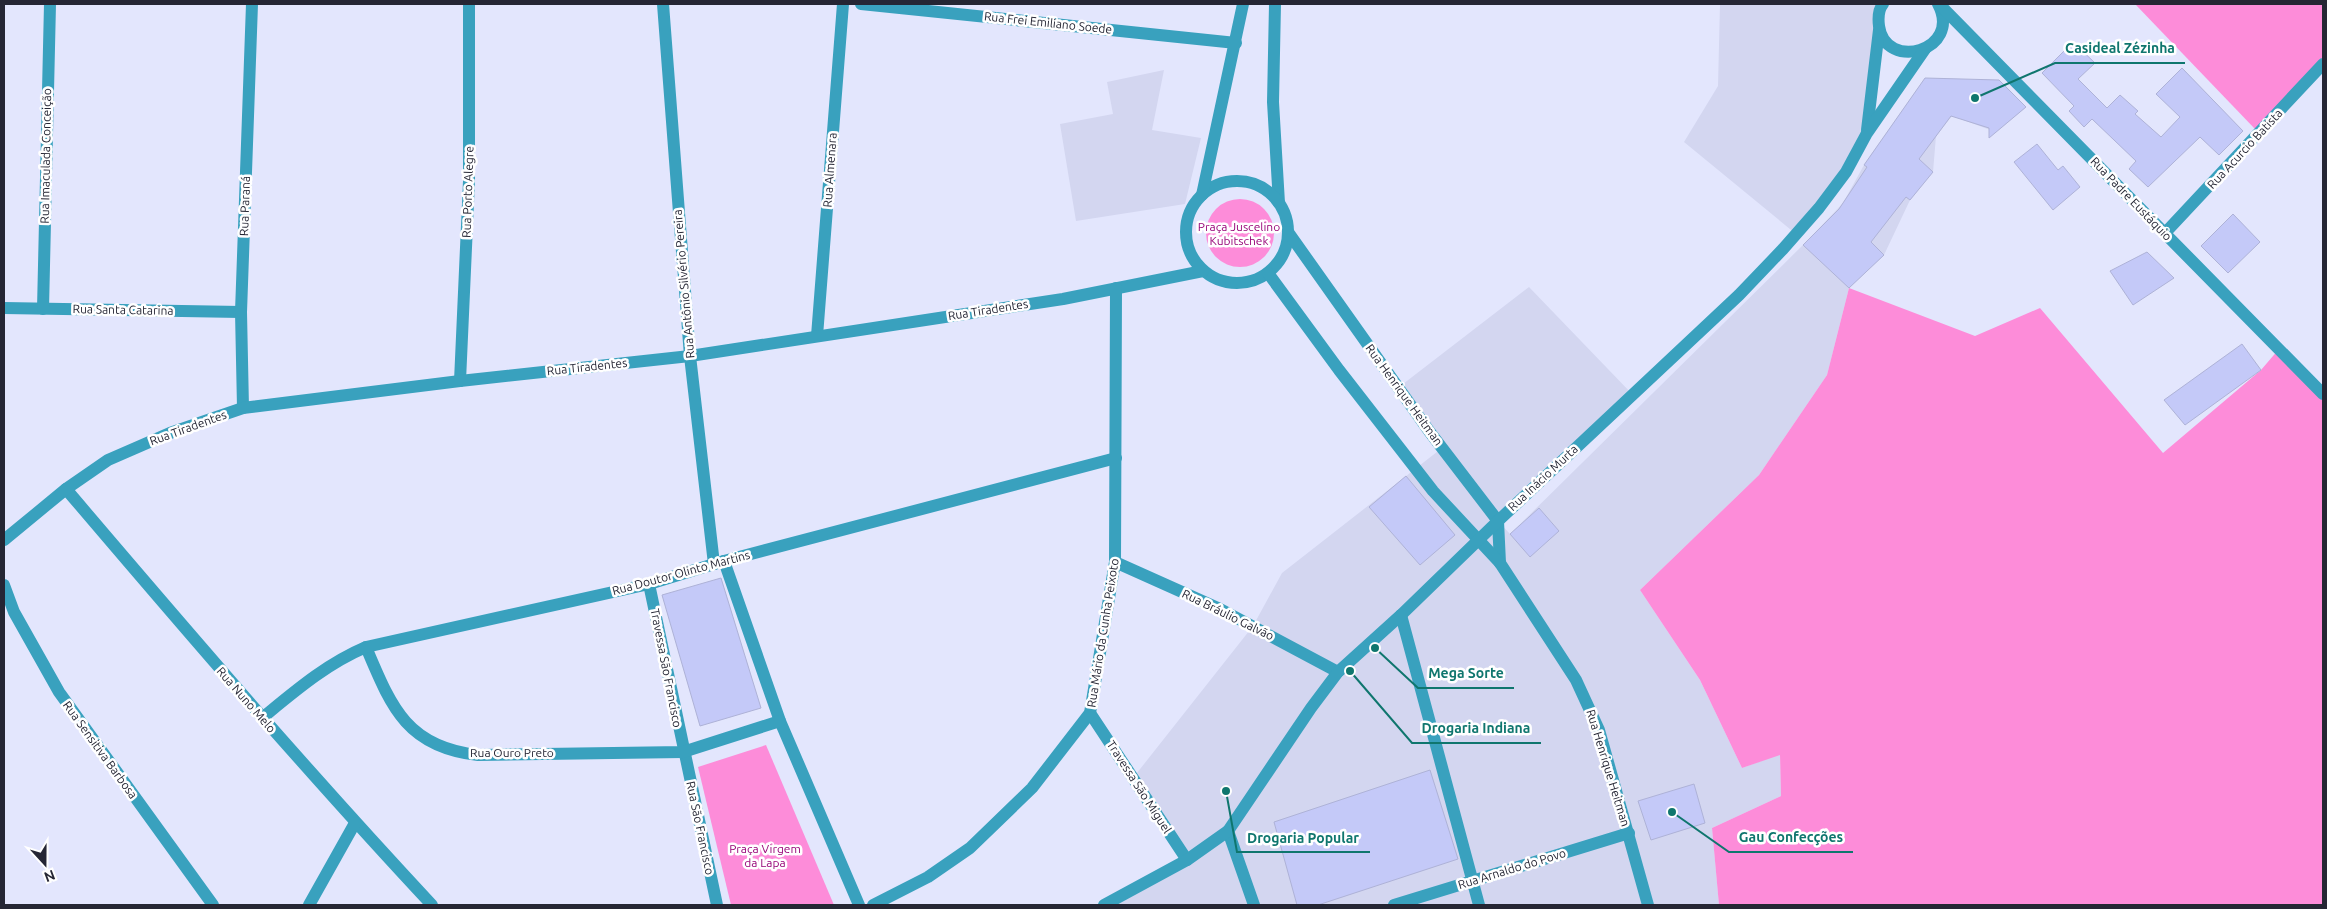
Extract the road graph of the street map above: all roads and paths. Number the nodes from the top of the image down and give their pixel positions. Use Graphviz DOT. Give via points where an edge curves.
graph roads {
  1 [pos="50,4"];
  2 [pos="252,4"];
  3 [pos="469,4"];
  4 [pos="663,4"];
  5 [pos="842,4"];
  6 [pos="861,4"];
  7 [pos="1243,4"];
  8 [pos="1275,4"];
  9 [pos="1881,4"];
  10 [pos="1939,4"];
  11 [pos="1879,30"];
  12 [pos="1236,42"];
  13 [pos="1925,49"];
  14 [pos="2323,64"];
  15 [pos="1867,133"];
  16 [pos="1202,195"];
  17 [pos="1279,203"];
  18 [pos="1288,232"];
  19 [pos="2165,234"];
  20 [pos="1203,271"];
  21 [pos="1268,273"];
  22 [pos="1116,288"];
  23 [pos="4,308"];
  24 [pos="43,309"];
  25 [pos="242,312"];
  26 [pos="817,336"];
  27 [pos="690,356"];
  28 [pos="460,381"];
  29 [pos="2323,394"];
  30 [pos="243,408"];
  31 [pos="1116,458"];
  32 [pos="66,489"];
  33 [pos="1498,521"];
  34 [pos="4,540"];
  35 [pos="1477,540"];
  36 [pos="1115,562"];
  37 [pos="719,563"];
  38 [pos="1500,563"];
  39 [pos="650,584"];
  40 [pos="4,585"];
  41 [pos="9,610"];
  42 [pos="1401,615"];
  43 [pos="366,647"];
  44 [pos="1338,672"];
  45 [pos="1090,713"];
  46 [pos="262,718"];
  47 [pos="780,722"];
  48 [pos="684,752"];
  49 [pos="355,823"];
  50 [pos="1228,831"];
  51 [pos="1628,833"];
  52 [pos="1188,860"];
  53 [pos="1473,881"];
  54 [pos="213,905"];
  55 [pos="310,905"];
  56 [pos="432,905"];
  57 [pos="717,905"];
  58 [pos="859,905"];
  59 [pos="873,905"];
  60 [pos="1104,905"];
  61 [pos="1254,905"];
  62 [pos="1394,905"];
  63 [pos="1479,905"];
  64 [pos="1648,905"];
  1 -- 24 [label="street, Rua Imaculada Conceição"];
  2 -- 25 [label="street, Rua Paraná"];
  3 -- 28 [label="street, Rua Porto Alegre" via="469,181"];
  4 -- 27 [label="street, Rua Antônio Silvério Pereira"];
  5 -- 26 [label="street, Rua Almenara"];
  6 -- 12 [label="street, Rua Frei Emiliano Soede"];
  7 -- 12 [label="street"];
  8 -- 17 [label="street" via="1273,102"];
  9 -- 11 [label="street"];
  10 -- 13 [label="street, Rua Inácio Murta" via="1943,22 1941,33"];
  10 -- 19 [label="street, Rua Padre Eustáquio"];
  11 -- 13 [label="street" via="1893,48 1903,52"];
  11 -- 15 [label="street"];
  12 -- 16 [label="street"];
  13 -- 15 [label="street, Rua Inácio Murta"];
  14 -- 19 [label="street, Rua Acurcio Batista"];
  15 -- 33 [label="street, Rua Inácio Murta" via="1846,172 1819,208 1739,295"];
  16 -- 17 [label="street" via="1234,181 1251,183 1267,191"];
  16 -- 20 [label="street" via="1191,209 1186,225 1186,242 1192,258"];
  17 -- 18 [label="street" via="1286,217"];
  18 -- 21 [label="street" via="1286,247"];
  18 -- 33 [label="street, Rua Henrique Heitman" via="1429,431"];
  19 -- 29 [label="street, Rua Padre Eustáquio"];
  20 -- 21 [label="street" via="1218,280 1235,284 1252,281"];
  20 -- 22 [label="street, Rua Tiradentes"];
  21 -- 35 [label="street, Rua Henrique Heitman" via="1433,491"];
  22 -- 26 [label="street, Rua Tiradentes"];
  22 -- 31 [label="street, Rua Mário da Cunha Peixoto"];
  23 -- 24 [label="street, Rua Santa Catarina"];
  24 -- 25 [label="street, Rua Santa Catarina"];
  25 -- 30 [label="street, Rua Paraná"];
  26 -- 27 [label="street, Rua Tiradentes"];
  27 -- 28 [label="street, Rua Tiradentes"];
  27 -- 37 [label="street, Rua Antônio Silvério Pereira"];
  28 -- 30 [label="street, Rua Tiradentes"];
  30 -- 32 [label="street, Rua Tiradentes" via="170,433 108,460"];
  31 -- 36 [label="street, Rua Mário da Cunha Peixoto"];
  31 -- 37 [label="street, Rua Doutor Olinto Martins"];
  32 -- 34 [label="street, Rua Tiradentes"];
  32 -- 46 [label="street, Rua Nuno Melo"];
  33 -- 35 [label="street, Rua Inácio Murta"];
  33 -- 38 [label="street"];
  35 -- 38 [label="street, Rua Henrique Heitman"];
  35 -- 42 [label="street, Rua Inácio Murta"];
  36 -- 44 [label="street, Rua Bráulio Galvão" via="1220,609"];
  36 -- 45 [label="street, Rua Mário da Cunha Peixoto"];
  37 -- 39 [label="street, Rua Doutor Olinto Martins"];
  37 -- 47 [label="street"];
  38 -- 51 [label="street, Rua Henrique Heitman" via="1587,700 1599,730"];
  39 -- 43 [label="street, Rua Doutor Olinto Martins"];
  39 -- 48 [label="street, Travessa São Francisco"];
  40 -- 41 [label="street, Rua Sensitiva Barbosa"];
  41 -- 54 [label="street, Rua Sensitiva Barbosa" via="64,700"];
  42 -- 44 [label="street, Rua Inácio Murta"];
  42 -- 53 [label="street"];
  43 -- 46 [label="street, Rua Doutor Olinto Martins" via="325,668"];
  43 -- 48 [label="street, Rua Ouro Preto" via="396,712 406,724 444,747 461,753"];
  44 -- 50 [label="street, Rua Inácio Murta"];
  45 -- 52 [label="street, Travessa São Miguel"];
  45 -- 59 [label="street, Rua Mário da Cunha Peixoto" via="1032,788 970,848 928,877"];
  46 -- 49 [label="street, Rua Nuno Melo"];
  47 -- 48 [label="street"];
  47 -- 58 [label="street"];
  48 -- 57 [label="street, Rua São Francisco"];
  49 -- 55 [label="street"];
  49 -- 56 [label="street, Rua Nuno Melo"];
  50 -- 52 [label="street"];
  50 -- 61 [label="street"];
  51 -- 53 [label="street, Rua Arnaldo do Povo"];
  51 -- 64 [label="street, Rua Henrique Heitman"];
  52 -- 60 [label="street"];
  53 -- 62 [label="street, Rua Arnaldo do Povo"];
  53 -- 63 [label="street"];
}
